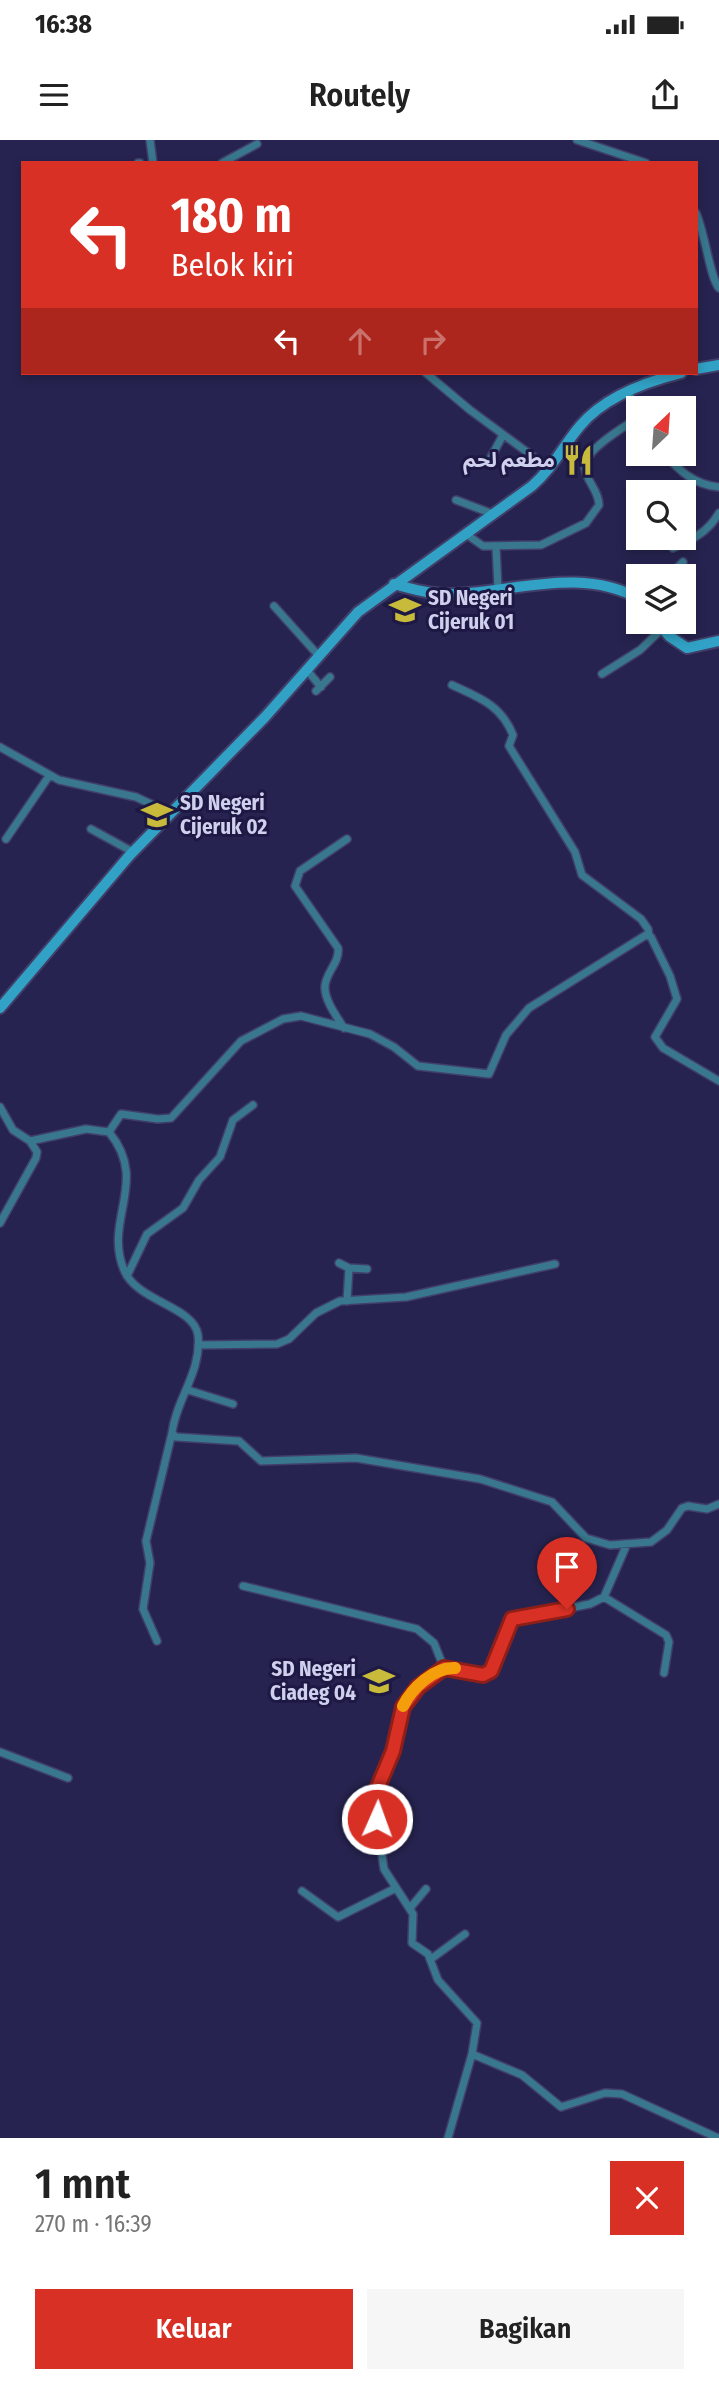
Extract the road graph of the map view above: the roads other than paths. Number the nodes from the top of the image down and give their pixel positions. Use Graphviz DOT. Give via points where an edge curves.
graph roads {
  1 [pos="150,140"];
  2 [pos="577,140"];
  3 [pos="257,144"];
  4 [pos="153,161"];
  5 [pos="226,161"];
  6 [pos="640,161"];
  7 [pos="698,218"];
  8 [pos="719,288"];
  9 [pos="719,365"];
  10 [pos="698,369"];
  11 [pos="428,375"];
  12 [pos="675,375"];
  13 [pos="628,392"];
  14 [pos="630,396"];
  15 [pos="626,425"];
  16 [pos="503,435"];
  17 [pos="490,459"];
  18 [pos="678,466"];
  19 [pos="550,470"];
  20 [pos="719,487"];
  21 [pos="456,500"];
  22 [pos="719,513"];
  23 [pos="493,514"];
  24 [pos="466,534"];
  25 [pos="696,538"];
  26 [pos="496,547"];
  27 [pos="394,584"];
  28 [pos="498,588"];
  29 [pos="626,595"];
  30 [pos="274,606"];
  31 [pos="656,634"];
  32 [pos="669,634"];
  33 [pos="719,641"];
  34 [pos="318,655"];
  35 [pos="306,669"];
  36 [pos="602,674"];
  37 [pos="330,677"];
  38 [pos="452,685"];
  39 [pos="0,747"];
  40 [pos="49,776"];
  41 [pos="170,813"];
  42 [pos="91,829"];
  43 [pos="6,839"];
  44 [pos="347,839"];
  45 [pos="133,852"];
  46 [pos="649,935"];
  47 [pos="0,1008"];
  48 [pos="345,1028"];
  49 [pos="719,1081"];
  50 [pos="253,1105"];
  51 [pos="0,1107"];
  52 [pos="109,1132"];
  53 [pos="30,1141"];
  54 [pos="0,1223"];
  55 [pos="339,1263"];
  56 [pos="555,1264"];
  57 [pos="349,1268"];
  58 [pos="367,1269"];
  59 [pos="127,1276"];
  60 [pos="347,1301"];
  61 [pos="198,1345"];
  62 [pos="188,1390"];
  63 [pos="233,1404"];
  64 [pos="172,1433"];
  65 [pos="719,1504"];
  66 [pos="627,1544"];
  67 [pos="243,1586"];
  68 [pos="604,1597"];
  69 [pos="157,1641"];
  70 [pos="444,1668"];
  71 [pos="664,1674"];
  72 [pos="0,1752"];
  73 [pos="68,1777"];
  74 [pos="394,1889"];
  75 [pos="426,1889"];
  76 [pos="302,1891"];
  77 [pos="410,1908"];
  78 [pos="466,1934"];
  79 [pos="431,1959"];
  80 [pos="472,2054"];
  81 [pos="448,2138"];
  82 [pos="718,2138"];
  1 -- 4 [label="street"];
  2 -- 6 [label="street"];
  3 -- 5 [label="street"];
  7 -- 8 [label="street"];
  9 -- 10 [label="main road"];
  11 -- 16 [label="street"];
  12 -- 13 [label="main road"];
  13 -- 14 [label="street"];
  13 -- 19 [label="main road" via="589,416"];
  15 -- 26 [label="street" via="588,457 584,469 599,505 586,523 551,543"];
  16 -- 17 [label="street"];
  16 -- 19 [label="street"];
  18 -- 20 [label="street" via="692,479"];
  19 -- 23 [label="main road"];
  21 -- 23 [label="street"];
  22 -- 25 [label="street"];
  23 -- 24 [label="main road"];
  24 -- 26 [label="street" via="480,545"];
  24 -- 27 [label="main road"];
  26 -- 28 [label="street"];
  27 -- 28 [label="main road" via="440,594"];
  27 -- 34 [label="main road" via="358,612"];
  28 -- 29 [label="main road" via="574,584"];
  30 -- 34 [label="street"];
  31 -- 36 [label="street" via="630,658"];
  32 -- 33 [label="main road" via="692,649"];
  34 -- 35 [label="main road"];
  35 -- 37 [label="street" via="318,689"];
  35 -- 41 [label="main road"];
  38 -- 46 [label="street" via="498,710 513,735 509,746 575,852 580,872 640,919"];
  39 -- 40 [label="street"];
  40 -- 41 [label="street" via="136,797"];
  40 -- 43 [label="street"];
  41 -- 45 [label="main road"];
  42 -- 45 [label="street"];
  44 -- 48 [label="street" via="300,870 295,886 338,948 325,986"];
  45 -- 47 [label="main road"];
  46 -- 48 [label="street" via="529,1008 506,1035 489,1074 418,1066 383,1041"];
  46 -- 49 [label="street" via="659,948 677,999 655,1037 663,1048"];
  48 -- 52 [label="street" via="301,1016 283,1019 241,1041 171,1118 121,1114"];
  50 -- 59 [label="street" via="233,1120 220,1157 183,1208 147,1234"];
  51 -- 53 [label="street" via="13,1130"];
  52 -- 53 [label="street" via="86,1129"];
  52 -- 59 [label="street" via="119,1145 126,1172 128,1195 116,1231"];
  53 -- 54 [label="street" via="36,1158"];
  55 -- 57 [label="street"];
  56 -- 60 [label="street" via="406,1297"];
  57 -- 58 [label="street"];
  57 -- 60 [label="street"];
  59 -- 61 [label="street" via="147,1295 195,1324"];
  60 -- 61 [label="street" via="316,1313 282,1343"];
  61 -- 62 [label="street"];
  62 -- 63 [label="street"];
  62 -- 64 [label="street"];
  64 -- 66 [label="street" via="182,1440 239,1441 261,1461 343,1457 480,1479 552,1502 593,1541"];
  64 -- 69 [label="street" via="146,1541 150,1563 143,1609"];
  65 -- 66 [label="street" via="707,1509 688,1506 651,1542"];
  66 -- 68 [label="street"];
  67 -- 70 [label="street" via="417,1629 434,1643"];
  68 -- 70 [label="street" via="512,1619 491,1671 483,1675"];
  68 -- 71 [label="street" via="666,1635"];
  70 -- 74 [label="street" via="406,1701 375,1794 382,1857"];
  72 -- 73 [label="street"];
  74 -- 76 [label="street" via="338,1917"];
  74 -- 77 [label="street"];
  75 -- 77 [label="street"];
  77 -- 79 [label="street" via="412,1943"];
  78 -- 79 [label="street"];
  79 -- 80 [label="street" via="442,1987 475,2018"];
  80 -- 81 [label="street"];
  80 -- 82 [label="street" via="522,2075 561,2107 605,2093 622,2094"];
}
